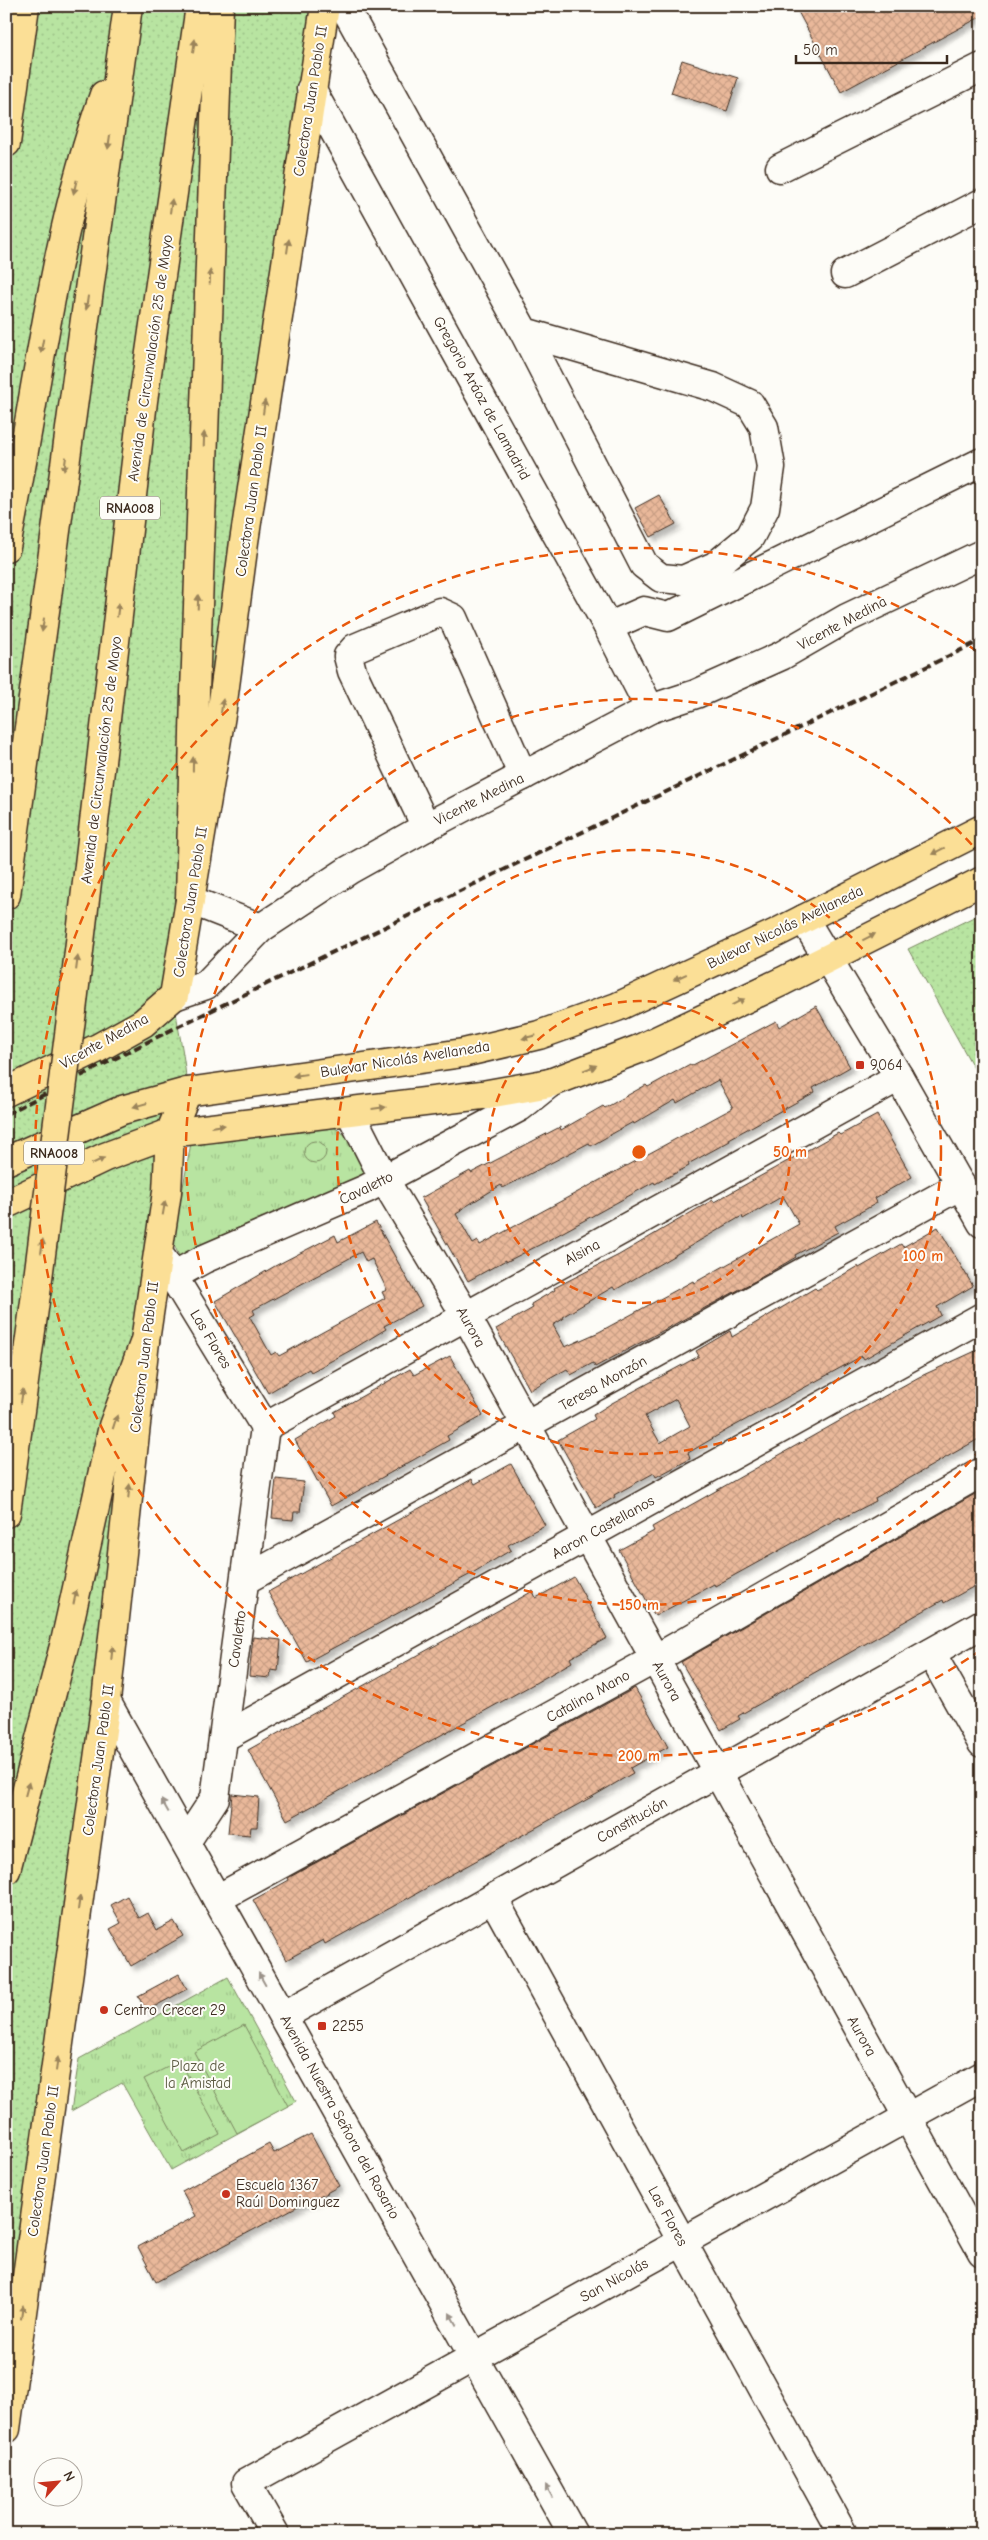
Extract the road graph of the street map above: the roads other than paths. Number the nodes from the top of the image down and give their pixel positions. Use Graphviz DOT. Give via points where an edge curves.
graph roads {
  1 [pos="25,6"];
  2 [pos="128,6"];
  3 [pos="200,6"];
  4 [pos="219,6"];
  5 [pos="325,6"];
  6 [pos="344,6"];
  7 [pos="123,41"];
  8 [pos="982,67"];
  9 [pos="311,89"];
  10 [pos="6,143"];
  11 [pos="780,168"];
  12 [pos="982,203"];
  13 [pos="845,274"];
  14 [pos="524,332"];
  15 [pos="982,462"];
  16 [pos="6,547"];
  17 [pos="982,554"];
  18 [pos="608,627"];
  19 [pos="650,709"];
  20 [pos="523,776"];
  21 [pos="426,827"];
  22 [pos="982,829"];
  23 [pos="982,881"];
  24 [pos="6,895"];
  25 [pos="190,900"];
  26 [pos="804,919"];
  27 [pos="261,928"];
  28 [pos="826,959"];
  29 [pos="174,996"];
  30 [pos="899,1077"];
  31 [pos="550,1083"];
  32 [pos="6,1092"];
  33 [pos="187,1092"];
  34 [pos="350,1112"];
  35 [pos="170,1133"];
  36 [pos="6,1161"];
  37 [pos="384,1179"];
  38 [pos="960,1185"];
  39 [pos="6,1204"];
  40 [pos="982,1223"];
  41 [pos="157,1250"];
  42 [pos="173,1276"];
  43 [pos="466,1316"];
  44 [pos="982,1317"];
  45 [pos="145,1341"];
  46 [pos="526,1426"];
  47 [pos="265,1428"];
  48 [pos="982,1472"];
  49 [pos="6,1513"];
  50 [pos="587,1536"];
  51 [pos="245,1580"];
  52 [pos="982,1624"];
  53 [pos="931,1653"];
  54 [pos="655,1659"];
  55 [pos="106,1701"];
  56 [pos="224,1737"];
  57 [pos="982,1743"];
  58 [pos="717,1773"];
  59 [pos="186,1842"];
  60 [pos="6,1870"];
  61 [pos="492,1898"];
  62 [pos="217,1899"];
  63 [pos="283,2016"];
  64 [pos="982,2076"];
  65 [pos="907,2117"];
  66 [pos="682,2242"];
  67 [pos="982,2252"];
  68 [pos="474,2357"];
  69 [pos="6,2429"];
  70 [pos="275,2534"];
  71 [pos="573,2534"];
  72 [pos="843,2534"];
  1 -- 10 [label="main road"];
  2 -- 7 [label="main road"];
  49 -- 3 [label="main road, Avenida de Circunvalación 25 de Mayo / RNA008, one-way, bridge" via="72,1012 143,401"];
  25 -- 4 [label="main road, one-way"];
  5 -- 9 [label="main road, Colectora Juan Pablo II"];
  6 -- 14 [label="street"];
  7 -- 16 [label="main road, one-way" via="84,149 52,289"];
  7 -- 24 [label="main road, one-way"];
  8 -- 11 [label="street"];
  9 -- 18 [label="street, Gregorio Aráoz de Lamadrid"];
  25 -- 9 [label="main road, Colectora Juan Pablo II, one-way" via="222,709"];
  12 -- 13 [label="street"];
  14 -- 14 [label="street" via="644,565 661,578 683,580 715,566 750,537 765,508 771,468 764,427 750,404 713,387"];
  15 -- 18 [label="street" via="668,617 644,610"];
  17 -- 19 [label="street, Vicente Medina" via="847,618 780,656 696,694"];
  18 -- 19 [label="street, Gregorio Aráoz de Lamadrid"];
  19 -- 20 [label="street, Vicente Medina"];
  20 -- 21 [label="street, Vicente Medina"];
  20 -- 21 [label="street" via="453,618 440,612 355,648 348,656 352,672"];
  21 -- 27 [label="street, Vicente Medina" via="349,870"];
  22 -- 26 [label="main road, Bulevar Nicolás Avellaneda, one-way"];
  28 -- 23 [label="main road, one-way"];
  25 -- 27 [label="street"];
  25 -- 29 [label="main road, Colectora Juan Pablo II"];
  26 -- 28 [label="street"];
  26 -- 33 [label="main road, Bulevar Nicolás Avellaneda, one-way" via="617,1007 539,1035 463,1053"];
  27 -- 29 [label="street, Vicente Medina" via="206,985"];
  28 -- 30 [label="street"];
  31 -- 28 [label="main road, one-way" via="639,1049"];
  29 -- 32 [label="main road, Vicente Medina" via="143,1023"];
  30 -- 38 [label="street"];
  30 -- 43 [label="street, Alsina"];
  34 -- 31 [label="main road, one-way"];
  31 -- 37 [label="street, Cavaletto" via="520,1107"];
  33 -- 35 [label="main road, Colectora Juan Pablo II"];
  33 -- 36 [label="main road, Bulevar Nicolás Avellaneda, one-way" via="122,1110"];
  35 -- 34 [label="main road, one-way"];
  34 -- 37 [label="street, Aurora"];
  39 -- 35 [label="main road, one-way" via="105,1158"];
  41 -- 35 [label="main road, Colectora Juan Pablo II, one-way" via="167,1192"];
  37 -- 42 [label="street, Cavaletto"];
  37 -- 43 [label="street, Aurora"];
  38 -- 40 [label="street"];
  38 -- 46 [label="street, Teresa Monzón"];
  41 -- 42 [label="street, Las Flores"];
  41 -- 45 [label="main road, Colectora Juan Pablo II"];
  42 -- 47 [label="street, Las Flores"];
  43 -- 46 [label="street, Aurora"];
  43 -- 47 [label="street, Alsina"];
  44 -- 50 [label="street, Aaron Castellanos"];
  55 -- 45 [label="main road, Colectora Juan Pablo II, one-way"];
  60 -- 45 [label="main road, one-way" via="65,1642 113,1426"];
  46 -- 50 [label="street, Aurora"];
  46 -- 51 [label="street, Teresa Monzón"];
  47 -- 51 [label="street, Cavaletto"];
  48 -- 54 [label="street, Catalina Mano"];
  50 -- 54 [label="street, Aurora"];
  50 -- 56 [label="street, Aaron Castellanos"];
  51 -- 56 [label="street, Cavaletto"];
  52 -- 53 [label="street, Constitución"];
  53 -- 57 [label="street"];
  53 -- 58 [label="street, Constitución"];
  54 -- 58 [label="street, Aurora"];
  54 -- 62 [label="street, Catalina Mano"];
  59 -- 55 [label="street, Avenida Nuestra Señora del Rosario, one-way"];
  69 -- 55 [label="main road, Colectora Juan Pablo II, one-way"];
  56 -- 59 [label="street, Cavaletto" via="216,1798"];
  58 -- 61 [label="street, Constitución"];
  58 -- 65 [label="street, Aurora"];
  59 -- 62 [label="street, Avenida Nuestra Señora del Rosario"];
  61 -- 63 [label="street, Constitución"];
  61 -- 66 [label="street, Las Flores"];
  63 -- 62 [label="street, Avenida Nuestra Señora del Rosario, one-way"];
  68 -- 63 [label="street, Avenida Nuestra Señora del Rosario, one-way"];
  64 -- 65 [label="street, San Nicolás"];
  65 -- 66 [label="street, San Nicolás"];
  65 -- 67 [label="street, Aurora"];
  66 -- 68 [label="street, San Nicolás"];
  66 -- 72 [label="street, Las Flores"];
  68 -- 70 [label="street, San Nicolás" via="246,2483"];
  71 -- 68 [label="street, Avenida Nuestra Señora del Rosario, one-way"];
}
